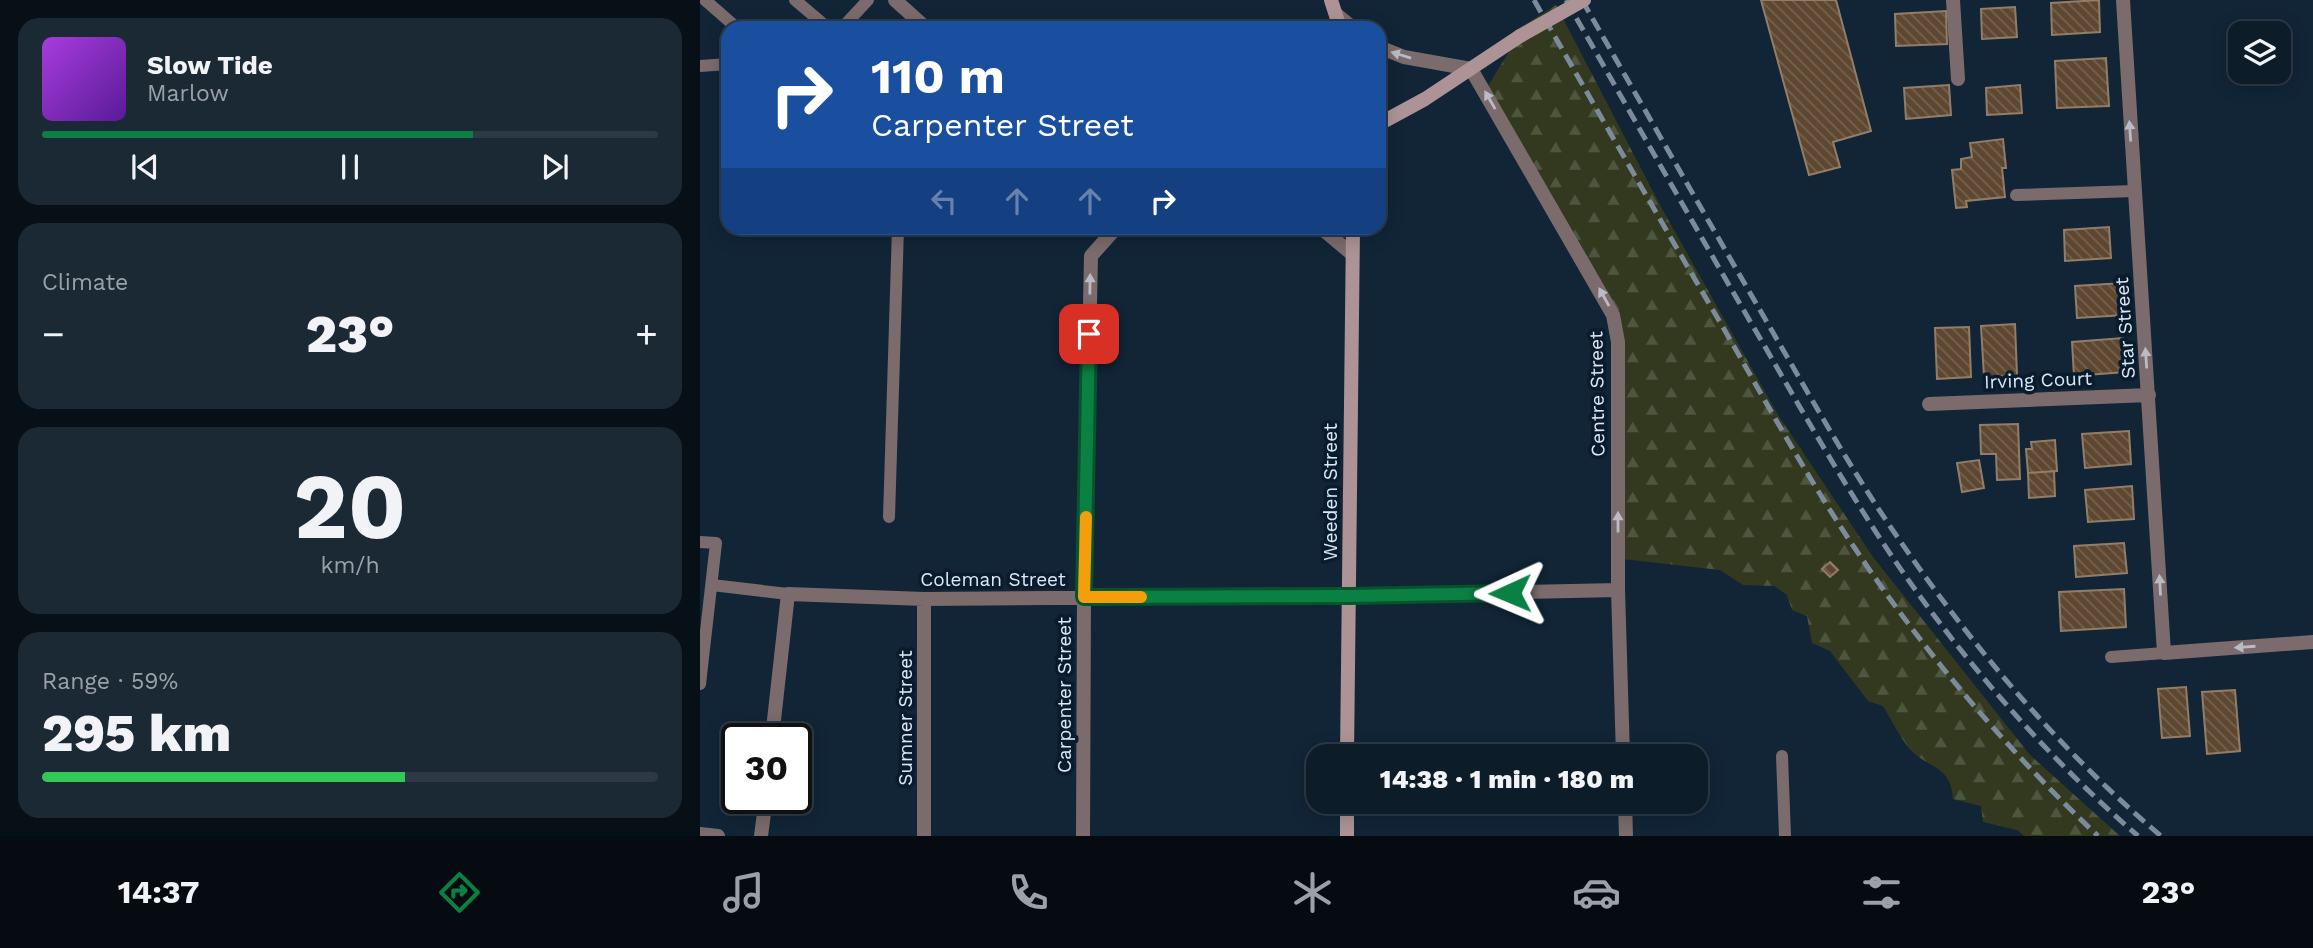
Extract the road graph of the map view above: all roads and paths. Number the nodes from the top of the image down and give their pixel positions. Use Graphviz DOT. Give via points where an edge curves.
graph roads {
  1 [pos="705,0"];
  2 [pos="795,0"];
  3 [pos="869,0"];
  4 [pos="895,0"];
  5 [pos="1331,0"];
  6 [pos="1584,0"];
  7 [pos="1953,0"];
  8 [pos="2123,0"];
  9 [pos="729,21"];
  10 [pos="820,21"];
  11 [pos="849,21"];
  12 [pos="918,21"];
  13 [pos="1338,21"];
  14 [pos="1386,50"];
  15 [pos="721,64"];
  16 [pos="700,66"];
  17 [pos="1471,69"];
  18 [pos="1958,79"];
  19 [pos="1386,120"];
  20 [pos="2134,191"];
  21 [pos="2016,195"];
  22 [pos="898,235"];
  23 [pos="1110,235"];
  24 [pos="1329,235"];
  25 [pos="1353,235"];
  26 [pos="1352,254"];
  27 [pos="2149,395"];
  28 [pos="1929,404"];
  29 [pos="889,517"];
  30 [pos="700,542"];
  31 [pos="712,585"];
  32 [pos="1618,590"];
  33 [pos="788,594"];
  34 [pos="1349,596"];
  35 [pos="1084,597"];
  36 [pos="924,599"];
  37 [pos="2313,642"];
  38 [pos="2164,653"];
  39 [pos="2110,657"];
  40 [pos="700,684"];
  41 [pos="774,723"];
  42 [pos="1347,744"];
  43 [pos="1623,744"];
  44 [pos="1782,756"];
  45 [pos="764,814"];
  46 [pos="1347,814"];
  47 [pos="1625,814"];
  48 [pos="700,834"];
  49 [pos="718,836"];
  50 [pos="761,836"];
  51 [pos="924,836"];
  52 [pos="1083,836"];
  53 [pos="1347,836"];
  54 [pos="1626,836"];
  55 [pos="1785,836"];
  1 -- 9 [label="lane"];
  2 -- 10 [label="lane"];
  3 -- 11 [label="lane"];
  4 -- 12 [label="street"];
  5 -- 13 [label="main road"];
  6 -- 17 [label="main road, bridge"];
  7 -- 18 [label="street"];
  20 -- 8 [label="street, Star Street, one-way"];
  17 -- 14 [label="street, one-way"];
  15 -- 16 [label="lane"];
  17 -- 19 [label="main road"];
  32 -- 17 [label="street, Centre Street, one-way" via="1618,342 1613,315"];
  20 -- 21 [label="lane"];
  27 -- 20 [label="street, Star Street, one-way"];
  22 -- 29 [label="lane"];
  35 -- 23 [label="street, Carpenter Street, one-way" via="1091,256"];
  24 -- 26 [label="street"];
  25 -- 26 [label="main road, Weeden Street"];
  26 -- 34 [label="main road, Weeden Street"];
  27 -- 28 [label="street, Irving Court"];
  38 -- 27 [label="street, Star Street, one-way"];
  30 -- 31 [label="lane" via="716,544"];
  31 -- 33 [label="lane"];
  31 -- 40 [label="lane"];
  32 -- 34 [label="street, Coleman Street"];
  32 -- 43 [label="street, Centre Street"];
  33 -- 36 [label="street, Coleman Street"];
  33 -- 41 [label="street"];
  34 -- 35 [label="street, Coleman Street"];
  34 -- 42 [label="main road, Weeden Street"];
  35 -- 36 [label="street, Coleman Street"];
  35 -- 52 [label="street, Carpenter Street"];
  36 -- 51 [label="street, Sumner Street"];
  37 -- 38 [label="street, one-way"];
  38 -- 39 [label="lane"];
  44 -- 55 [label="lane"];
  45 -- 50 [label="street"];
  46 -- 53 [label="main road"];
  47 -- 54 [label="street"];
  48 -- 49 [label="street"];
}
